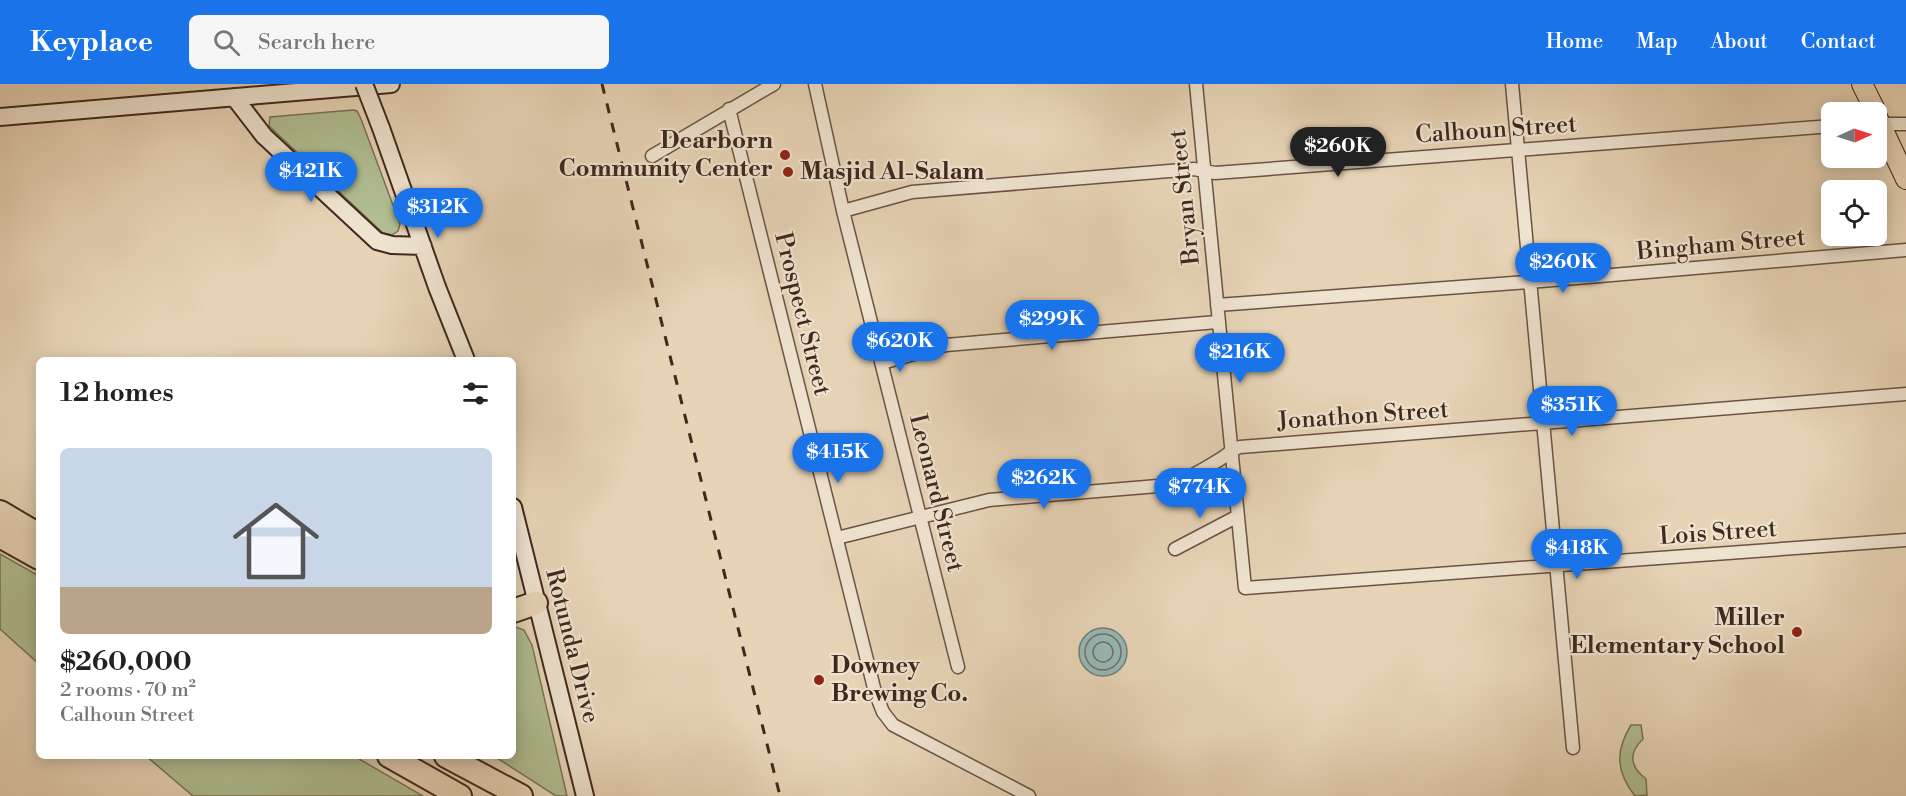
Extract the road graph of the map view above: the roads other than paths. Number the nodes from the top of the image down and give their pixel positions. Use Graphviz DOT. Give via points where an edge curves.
graph roads {
  1 [pos="364,84"];
  2 [pos="391,84"];
  3 [pos="774,84"];
  4 [pos="815,84"];
  5 [pos="1196,84"];
  6 [pos="1512,84"];
  7 [pos="1863,84"];
  8 [pos="234,97"];
  9 [pos="1870,102"];
  10 [pos="729,110"];
  11 [pos="0,117"];
  12 [pos="1887,121"];
  13 [pos="1906,124"];
  14 [pos="1821,127"];
  15 [pos="1887,140"];
  16 [pos="1518,149"];
  17 [pos="652,156"];
  18 [pos="1203,171"];
  19 [pos="1906,179"];
  20 [pos="843,211"];
  21 [pos="423,246"];
  22 [pos="1906,250"];
  23 [pos="1530,282"];
  24 [pos="1217,305"];
  25 [pos="1217,322"];
  26 [pos="465,357"];
  27 [pos="882,363"];
  28 [pos="1906,394"];
  29 [pos="1544,424"];
  30 [pos="1232,449"];
  31 [pos="0,512"];
  32 [pos="920,516"];
  33 [pos="1238,516"];
  34 [pos="516,520"];
  35 [pos="36,533"];
  36 [pos="0,536"];
  37 [pos="837,538"];
  38 [pos="1906,540"];
  39 [pos="1175,549"];
  40 [pos="36,556"];
  41 [pos="1557,567"];
  42 [pos="536,603"];
  43 [pos="516,610"];
  44 [pos="958,667"];
  45 [pos="1573,748"];
  46 [pos="394,759"];
  47 [pos="452,759"];
  48 [pos="481,759"];
  49 [pos="460,796"];
  50 [pos="521,796"];
  51 [pos="527,796"];
  52 [pos="585,796"];
  53 [pos="1029,796"];
  1 -- 21 [label="main road, bridge"];
  2 -- 8 [label="main road"];
  3 -- 10 [label="street"];
  4 -- 20 [label="street, Leonard Street"];
  5 -- 18 [label="street, Bryan Street"];
  6 -- 16 [label="street"];
  7 -- 9 [label="main road"];
  8 -- 11 [label="main road"];
  8 -- 21 [label="main road" via="264,136 377,241"];
  10 -- 17 [label="street"];
  10 -- 37 [label="street, Prospect Street"];
  12 -- 13 [label="street"];
  14 -- 16 [label="street, Calhoun Street"];
  15 -- 19 [label="main road"];
  16 -- 18 [label="street, Calhoun Street"];
  16 -- 23 [label="street"];
  18 -- 20 [label="street, Calhoun Street" via="912,192"];
  18 -- 24 [label="street, Bryan Street"];
  20 -- 27 [label="street, Leonard Street"];
  21 -- 26 [label="main road"];
  22 -- 23 [label="street, Bingham Street"];
  23 -- 24 [label="street, Bingham Street"];
  23 -- 29 [label="street"];
  24 -- 25 [label="street, Bryan Street"];
  25 -- 27 [label="street" via="946,345"];
  25 -- 30 [label="street"];
  27 -- 32 [label="street, Leonard Street"];
  28 -- 29 [label="street, Jonathon Street"];
  29 -- 30 [label="street, Jonathon Street"];
  29 -- 41 [label="street"];
  30 -- 32 [label="street, Jonathon Street" via="1170,485 990,500"];
  30 -- 33 [label="street"];
  31 -- 35 [label="highway"];
  32 -- 37 [label="street, Jonathon Street"];
  32 -- 44 [label="street, Leonard Street"];
  33 -- 39 [label="street"];
  33 -- 41 [label="street, Lois Street" via="1245,588"];
  34 -- 42 [label="main road, Rotunda Drive"];
  36 -- 40 [label="highway"];
  37 -- 53 [label="street, Prospect Street" via="875,692 887,718 895,726"];
  38 -- 41 [label="street, Lois Street"];
  41 -- 45 [label="street"];
  42 -- 43 [label="highway"];
  42 -- 52 [label="main road, Rotunda Drive"];
  46 -- 49 [label="highway"];
  47 -- 50 [label="highway"];
  48 -- 51 [label="highway"];
}
